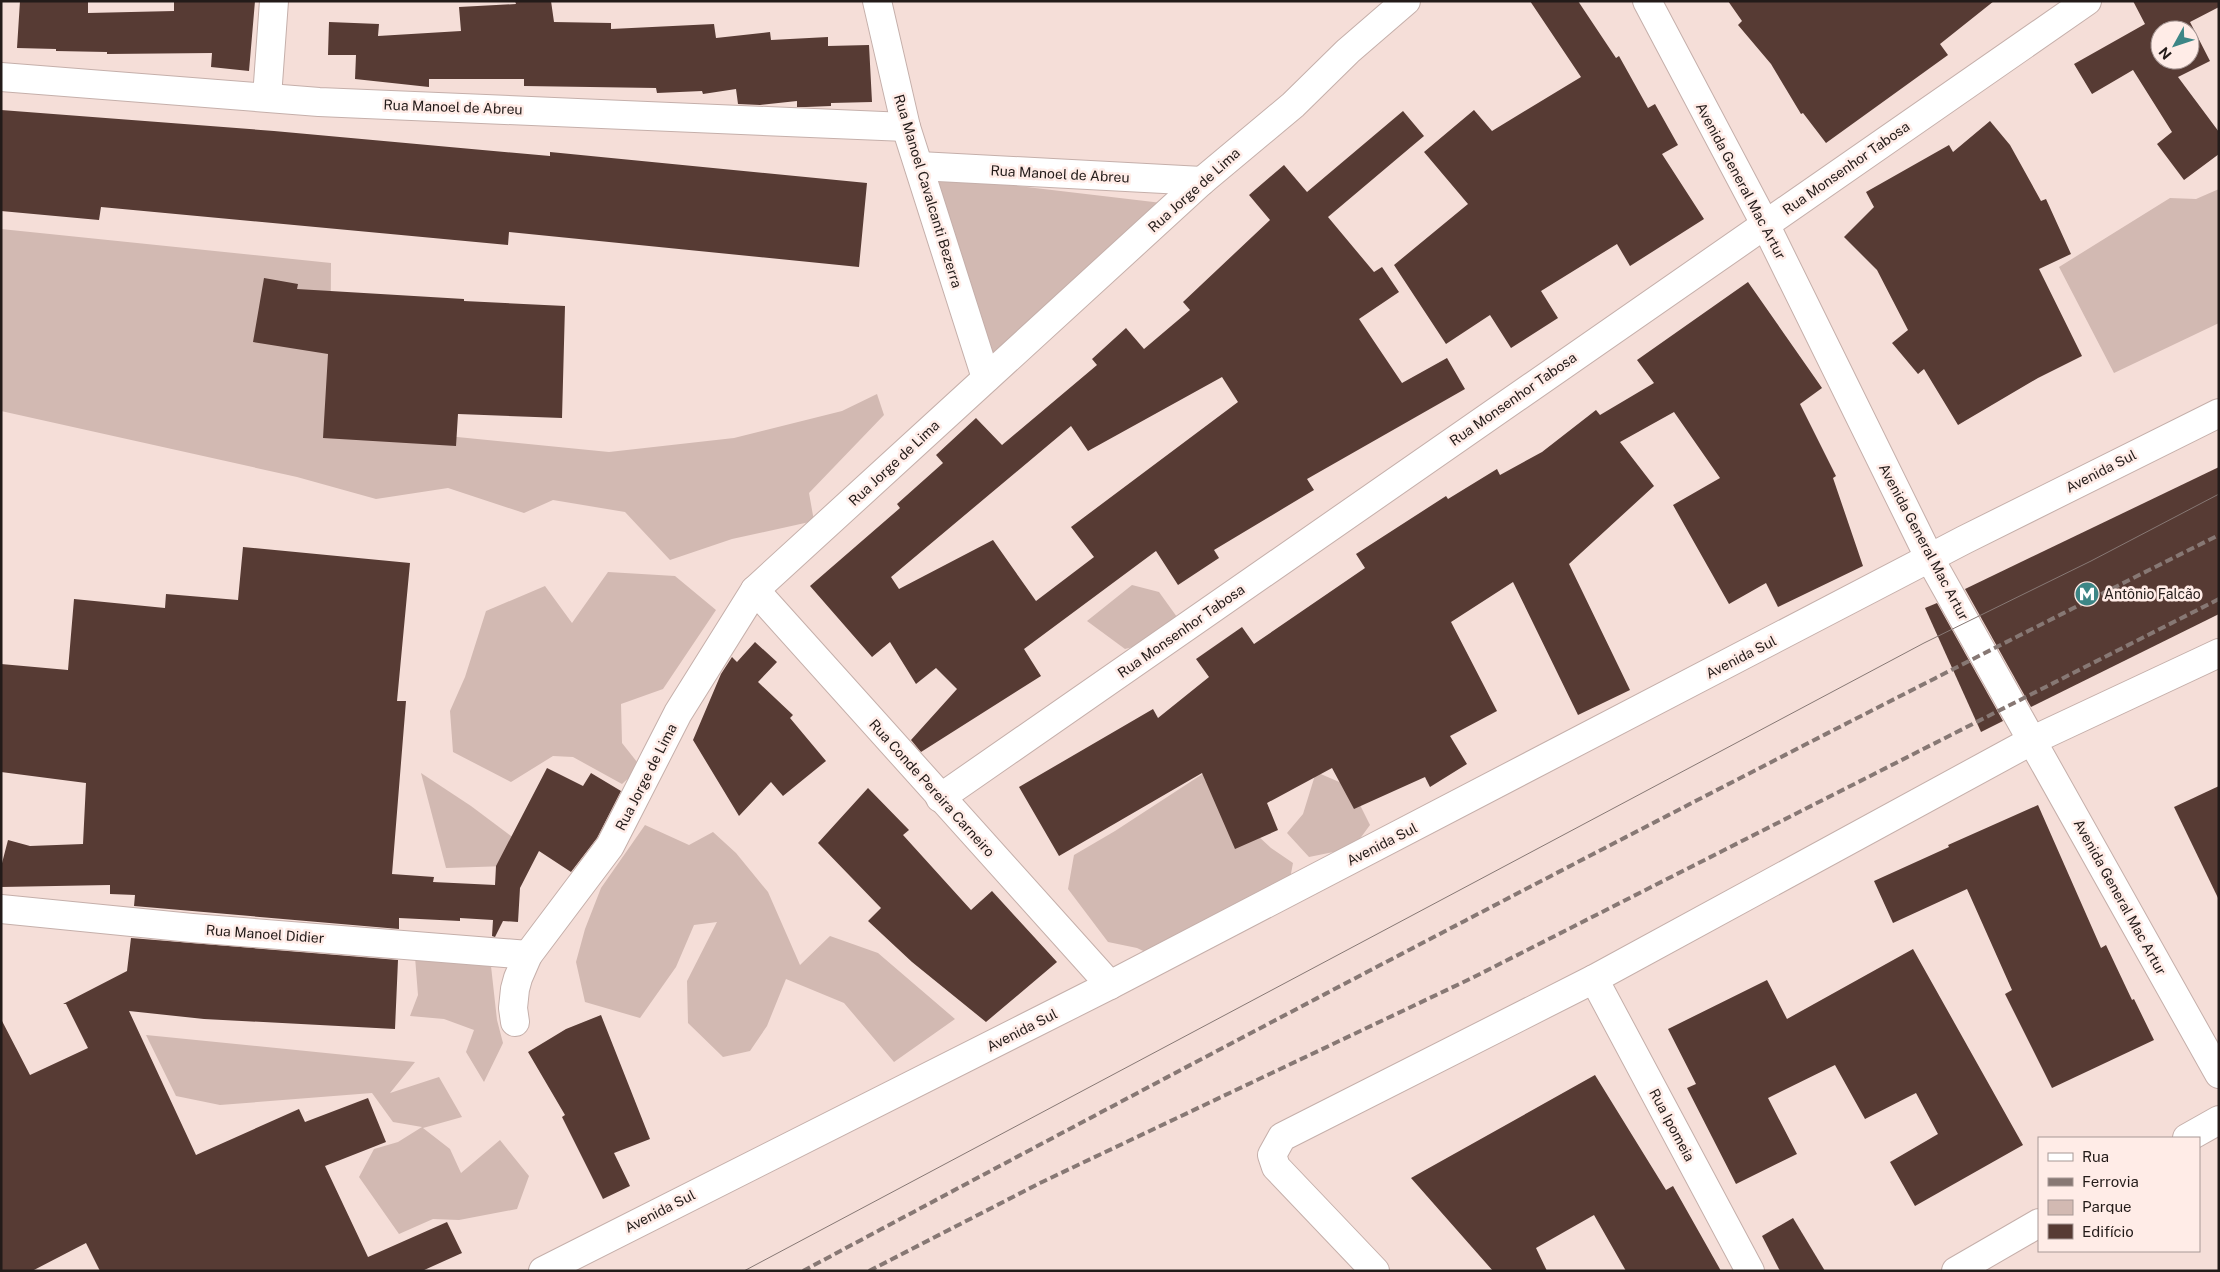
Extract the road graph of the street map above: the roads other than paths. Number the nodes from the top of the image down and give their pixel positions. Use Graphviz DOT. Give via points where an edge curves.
graph roads {
  1 [pos="274,1"];
  2 [pos="877,1"];
  3 [pos="1406,1"];
  4 [pos="1647,1"];
  5 [pos="2087,1"];
  6 [pos="1,76"];
  7 [pos="267,97"];
  8 [pos="906,127"];
  9 [pos="919,166"];
  10 [pos="1202,181"];
  11 [pos="1765,224"];
  12 [pos="986,378"];
  13 [pos="2219,412"];
  14 [pos="1930,559"];
  15 [pos="755,590"];
  16 [pos="2219,653"];
  17 [pos="2033,740"];
  18 [pos="940,798"];
  19 [pos="1,909"];
  20 [pos="528,955"];
  21 [pos="1594,979"];
  22 [pos="1110,985"];
  23 [pos="515,1022"];
  24 [pos="2219,1074"];
  25 [pos="2219,1120"];
  26 [pos="2189,1137"];
  27 [pos="2038,1224"];
  28 [pos="543,1271"];
  29 [pos="1375,1271"];
  30 [pos="1750,1271"];
  31 [pos="1956,1271"];
  1 -- 7 [label="street"];
  2 -- 8 [label="street, Rua Manoel Cavalcanti Bezerra"];
  3 -- 10 [label="street, Rua Jorge de Lima" via="1293,105"];
  4 -- 11 [label="street, Avenida General Mac Artur"];
  5 -- 11 [label="street, Rua Monsenhor Tabosa"];
  6 -- 7 [label="street, Rua Manoel de Abreu"];
  7 -- 8 [label="street, Rua Manoel de Abreu"];
  8 -- 9 [label="street, Rua Manoel Cavalcanti Bezerra"];
  9 -- 10 [label="street, Rua Manoel de Abreu"];
  9 -- 12 [label="street, Rua Manoel Cavalcanti Bezerra"];
  10 -- 12 [label="street, Rua Jorge de Lima"];
  11 -- 14 [label="street, Avenida General Mac Artur"];
  11 -- 18 [label="street, Rua Monsenhor Tabosa"];
  12 -- 15 [label="street, Rua Jorge de Lima"];
  13 -- 14 [label="street, Avenida Sul"];
  14 -- 17 [label="street, Avenida General Mac Artur"];
  14 -- 22 [label="street, Avenida Sul"];
  15 -- 18 [label="street, Rua Conde Pereira Carneiro"];
  15 -- 20 [label="street, Rua Jorge de Lima" via="678,713 610,846"];
  16 -- 17 [label="street"];
  17 -- 21 [label="street"];
  17 -- 24 [label="street, Avenida General Mac Artur"];
  18 -- 22 [label="street, Rua Conde Pereira Carneiro"];
  19 -- 20 [label="street, Rua Manoel Didier"];
  20 -- 23 [label="street, Rua Jorge de Lima" via="515,989"];
  21 -- 29 [label="street" via="1282,1136 1272,1155 1276,1167"];
  21 -- 30 [label="street, Rua Ipomeia"];
  22 -- 28 [label="street, Avenida Sul"];
  25 -- 26 [label="street"];
  27 -- 31 [label="street"];
}
